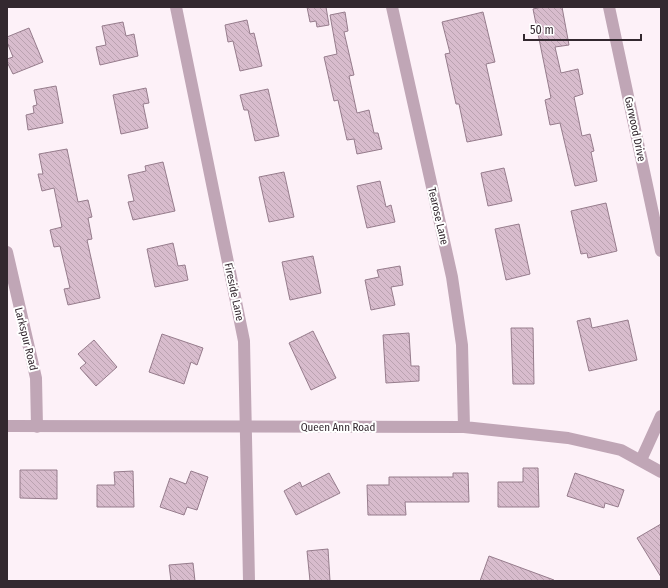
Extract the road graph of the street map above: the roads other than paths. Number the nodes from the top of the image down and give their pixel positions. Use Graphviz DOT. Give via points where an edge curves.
graph roads {
  1 [pos="176,7"];
  2 [pos="392,7"];
  3 [pos="609,7"];
  4 [pos="661,251"];
  5 [pos="7,252"];
  6 [pos="661,416"];
  7 [pos="7,426"];
  8 [pos="37,427"];
  9 [pos="246,427"];
  10 [pos="464,427"];
  11 [pos="641,460"];
  12 [pos="661,472"];
  13 [pos="249,581"];
  1 -- 9 [label="street, Fireside Lane" via="244,341"];
  2 -- 10 [label="street, Tearose Lane" via="452,277 462,345"];
  3 -- 4 [label="street, Garwood Drive"];
  5 -- 8 [label="street, Larkspur Road" via="36,378"];
  6 -- 11 [label="street"];
  7 -- 8 [label="street, Queen Ann Road"];
  8 -- 9 [label="street, Queen Ann Road"];
  9 -- 10 [label="street, Queen Ann Road"];
  9 -- 13 [label="street, Fireside Lane"];
  10 -- 11 [label="street, Queen Ann Road" via="568,438 621,450"];
  11 -- 12 [label="street, Queen Ann Road"];
}
